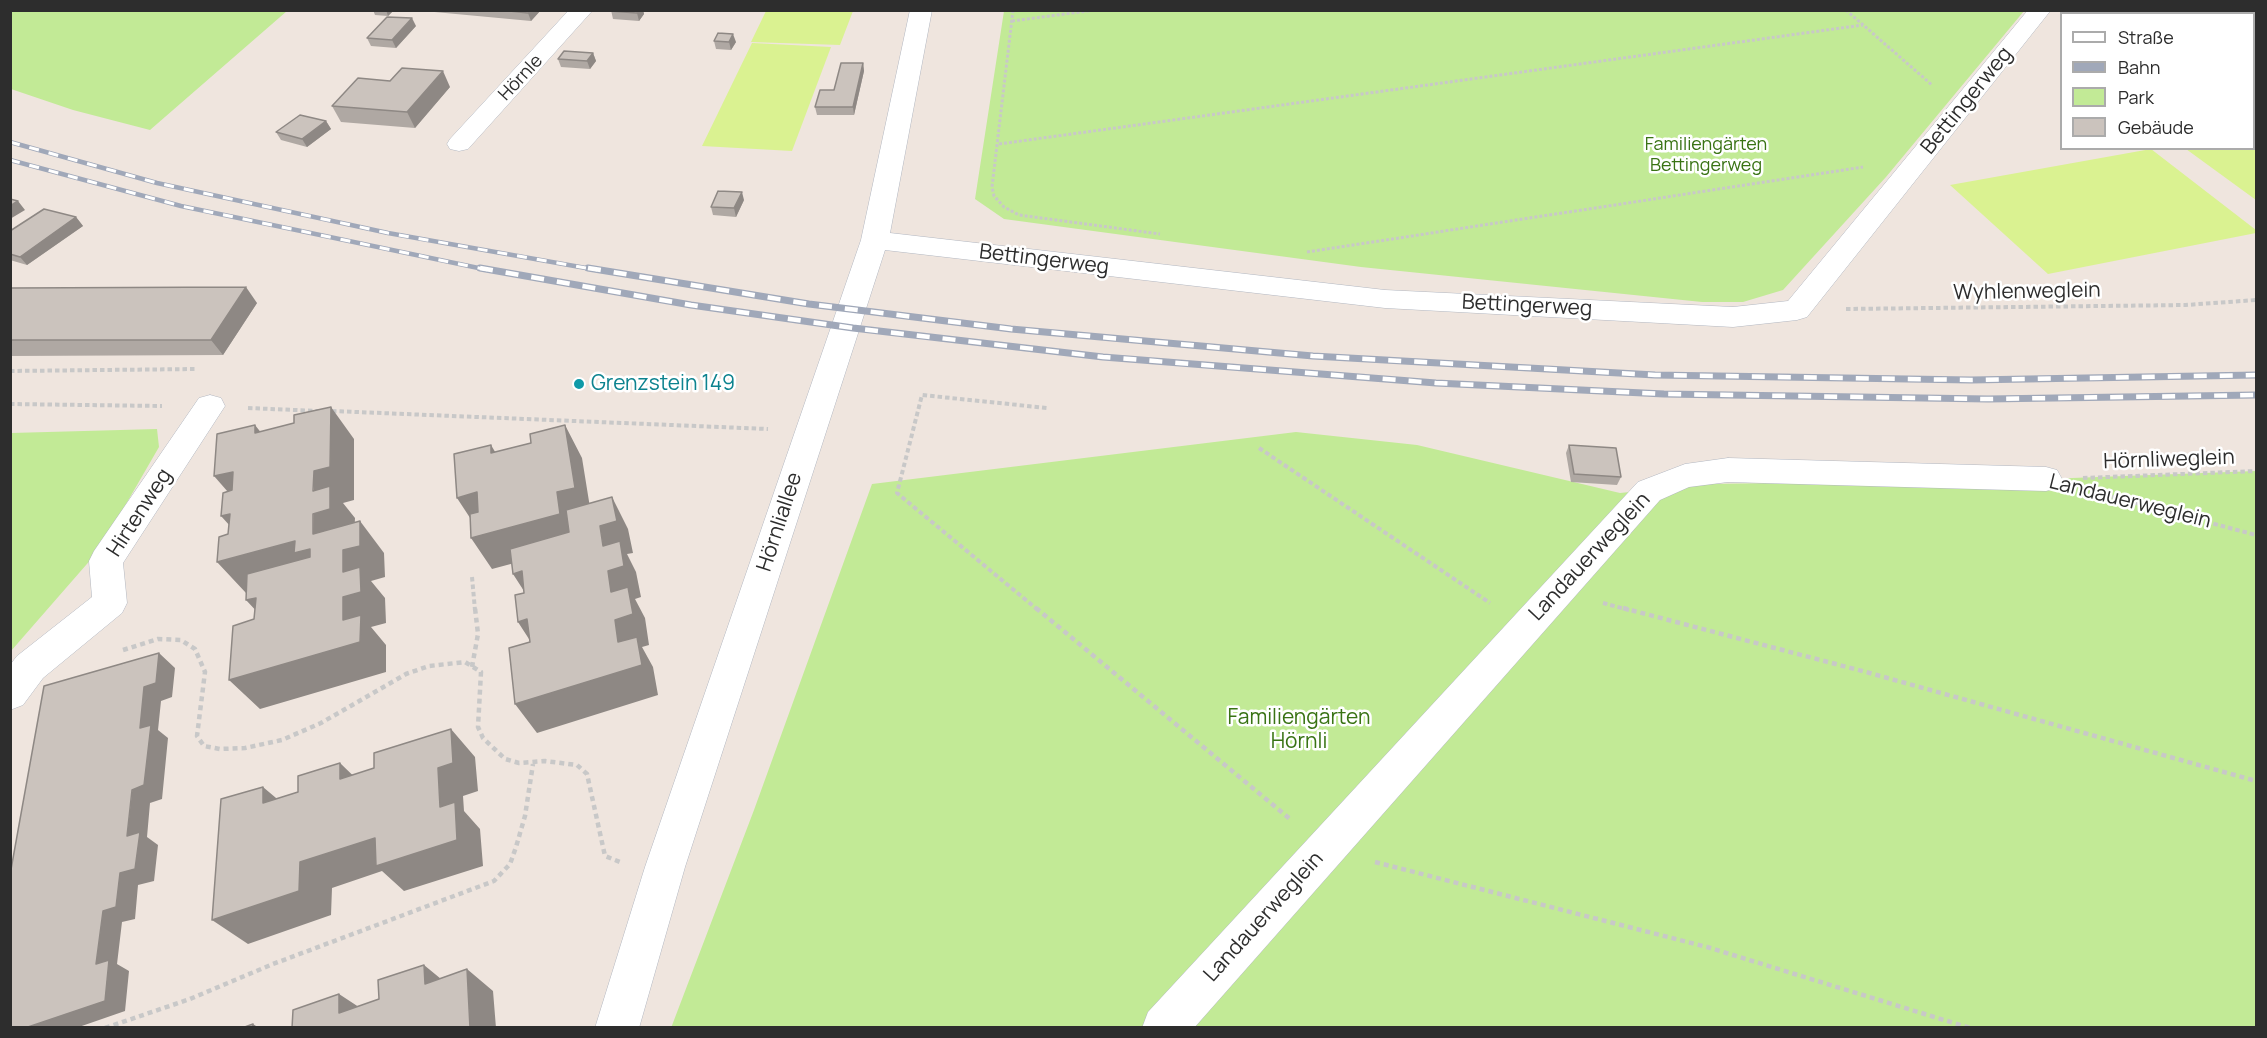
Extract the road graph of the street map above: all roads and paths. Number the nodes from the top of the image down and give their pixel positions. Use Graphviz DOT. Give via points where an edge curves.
graph roads {
  1 [pos="582,10"];
  2 [pos="921,10"];
  3 [pos="1013,10"];
  4 [pos="1095,10"];
  5 [pos="1846,10"];
  6 [pos="2040,10"];
  7 [pos="1012,21"];
  8 [pos="1863,25"];
  9 [pos="1961,108"];
  10 [pos="459,144"];
  11 [pos="999,144"];
  12 [pos="1914,165"];
  13 [pos="1170,236"];
  14 [pos="875,240"];
  15 [pos="1298,254"];
  16 [pos="2256,300"];
  17 [pos="1797,310"];
  18 [pos="201,369"];
  19 [pos="10,371"];
  20 [pos="10,404"];
  21 [pos="210,406"];
  22 [pos="1047,408"];
  23 [pos="810,431"];
  24 [pos="1259,448"];
  25 [pos="2256,471"];
  26 [pos="2046,479"];
  27 [pos="2256,535"];
  28 [pos="472,577"];
  29 [pos="1559,592"];
  30 [pos="1526,627"];
  31 [pos="120,651"];
  32 [pos="472,667"];
  33 [pos="10,694"];
  34 [pos="532,764"];
  35 [pos="2256,781"];
  36 [pos="1326,849"];
  37 [pos="665,867"];
  38 [pos="105,1028"];
  39 [pos="617,1028"];
  40 [pos="1164,1028"];
  41 [pos="1970,1028"];
  1 -- 10 [label="street, Hörnle"];
  2 -- 14 [label="street, Hörnliallee"];
  3 -- 7 [label="path"];
  4 -- 7 [label="path"];
  5 -- 8 [label="path"];
  6 -- 9 [label="street, Bettingerweg"];
  7 -- 11 [label="path"];
  8 -- 9 [label="path"];
  8 -- 11 [label="path"];
  9 -- 12 [label="street, Bettingerweg"];
  11 -- 13 [label="path" via="992,187 1004,207 1019,215"];
  12 -- 15 [label="path" via="1885,164"];
  12 -- 17 [label="street, Bettingerweg"];
  14 -- 17 [label="street, Bettingerweg" via="1385,299 1733,317"];
  14 -- 23 [label="street, Hörnliallee"];
  16 -- 17 [label="path, Wyhlenweglein" via="2186,305"];
  18 -- 19 [label="path"];
  20 -- 21 [label="path"];
  21 -- 23 [label="path"];
  21 -- 33 [label="street, Hirtenweg" via="106,561 110,603 30,666"];
  22 -- 36 [label="path" via="922,395 897,493"];
  23 -- 37 [label="street, Hörnliallee"];
  24 -- 30 [label="path"];
  25 -- 26 [label="path, Hörnliweglein"];
  26 -- 27 [label="path, Landauerweglein"];
  26 -- 29 [label="street, Landauerweglein" via="1728,470 1685,476 1649,491"];
  28 -- 32 [label="path" via="478,634"];
  29 -- 30 [label="street, Landauerweglein"];
  29 -- 35 [label="path" via="1866,672"];
  30 -- 36 [label="street, Landauerweglein"];
  31 -- 32 [label="path" via="158,639 181,640 195,649 204,672 197,736 204,746 220,749 282,740 321,723 405,674 429,666 465,662"];
  32 -- 34 [label="path" via="481,672 478,727 483,738 506,759"];
  34 -- 37 [label="path" via="545,761 578,765 586,774 605,856 612,861"];
  34 -- 38 [label="path" via="516,847 510,864 494,881"];
  36 -- 40 [label="street, Landauerweglein"];
  36 -- 41 [label="path" via="1707,947"];
  37 -- 39 [label="street, Hörnliallee"];
}
